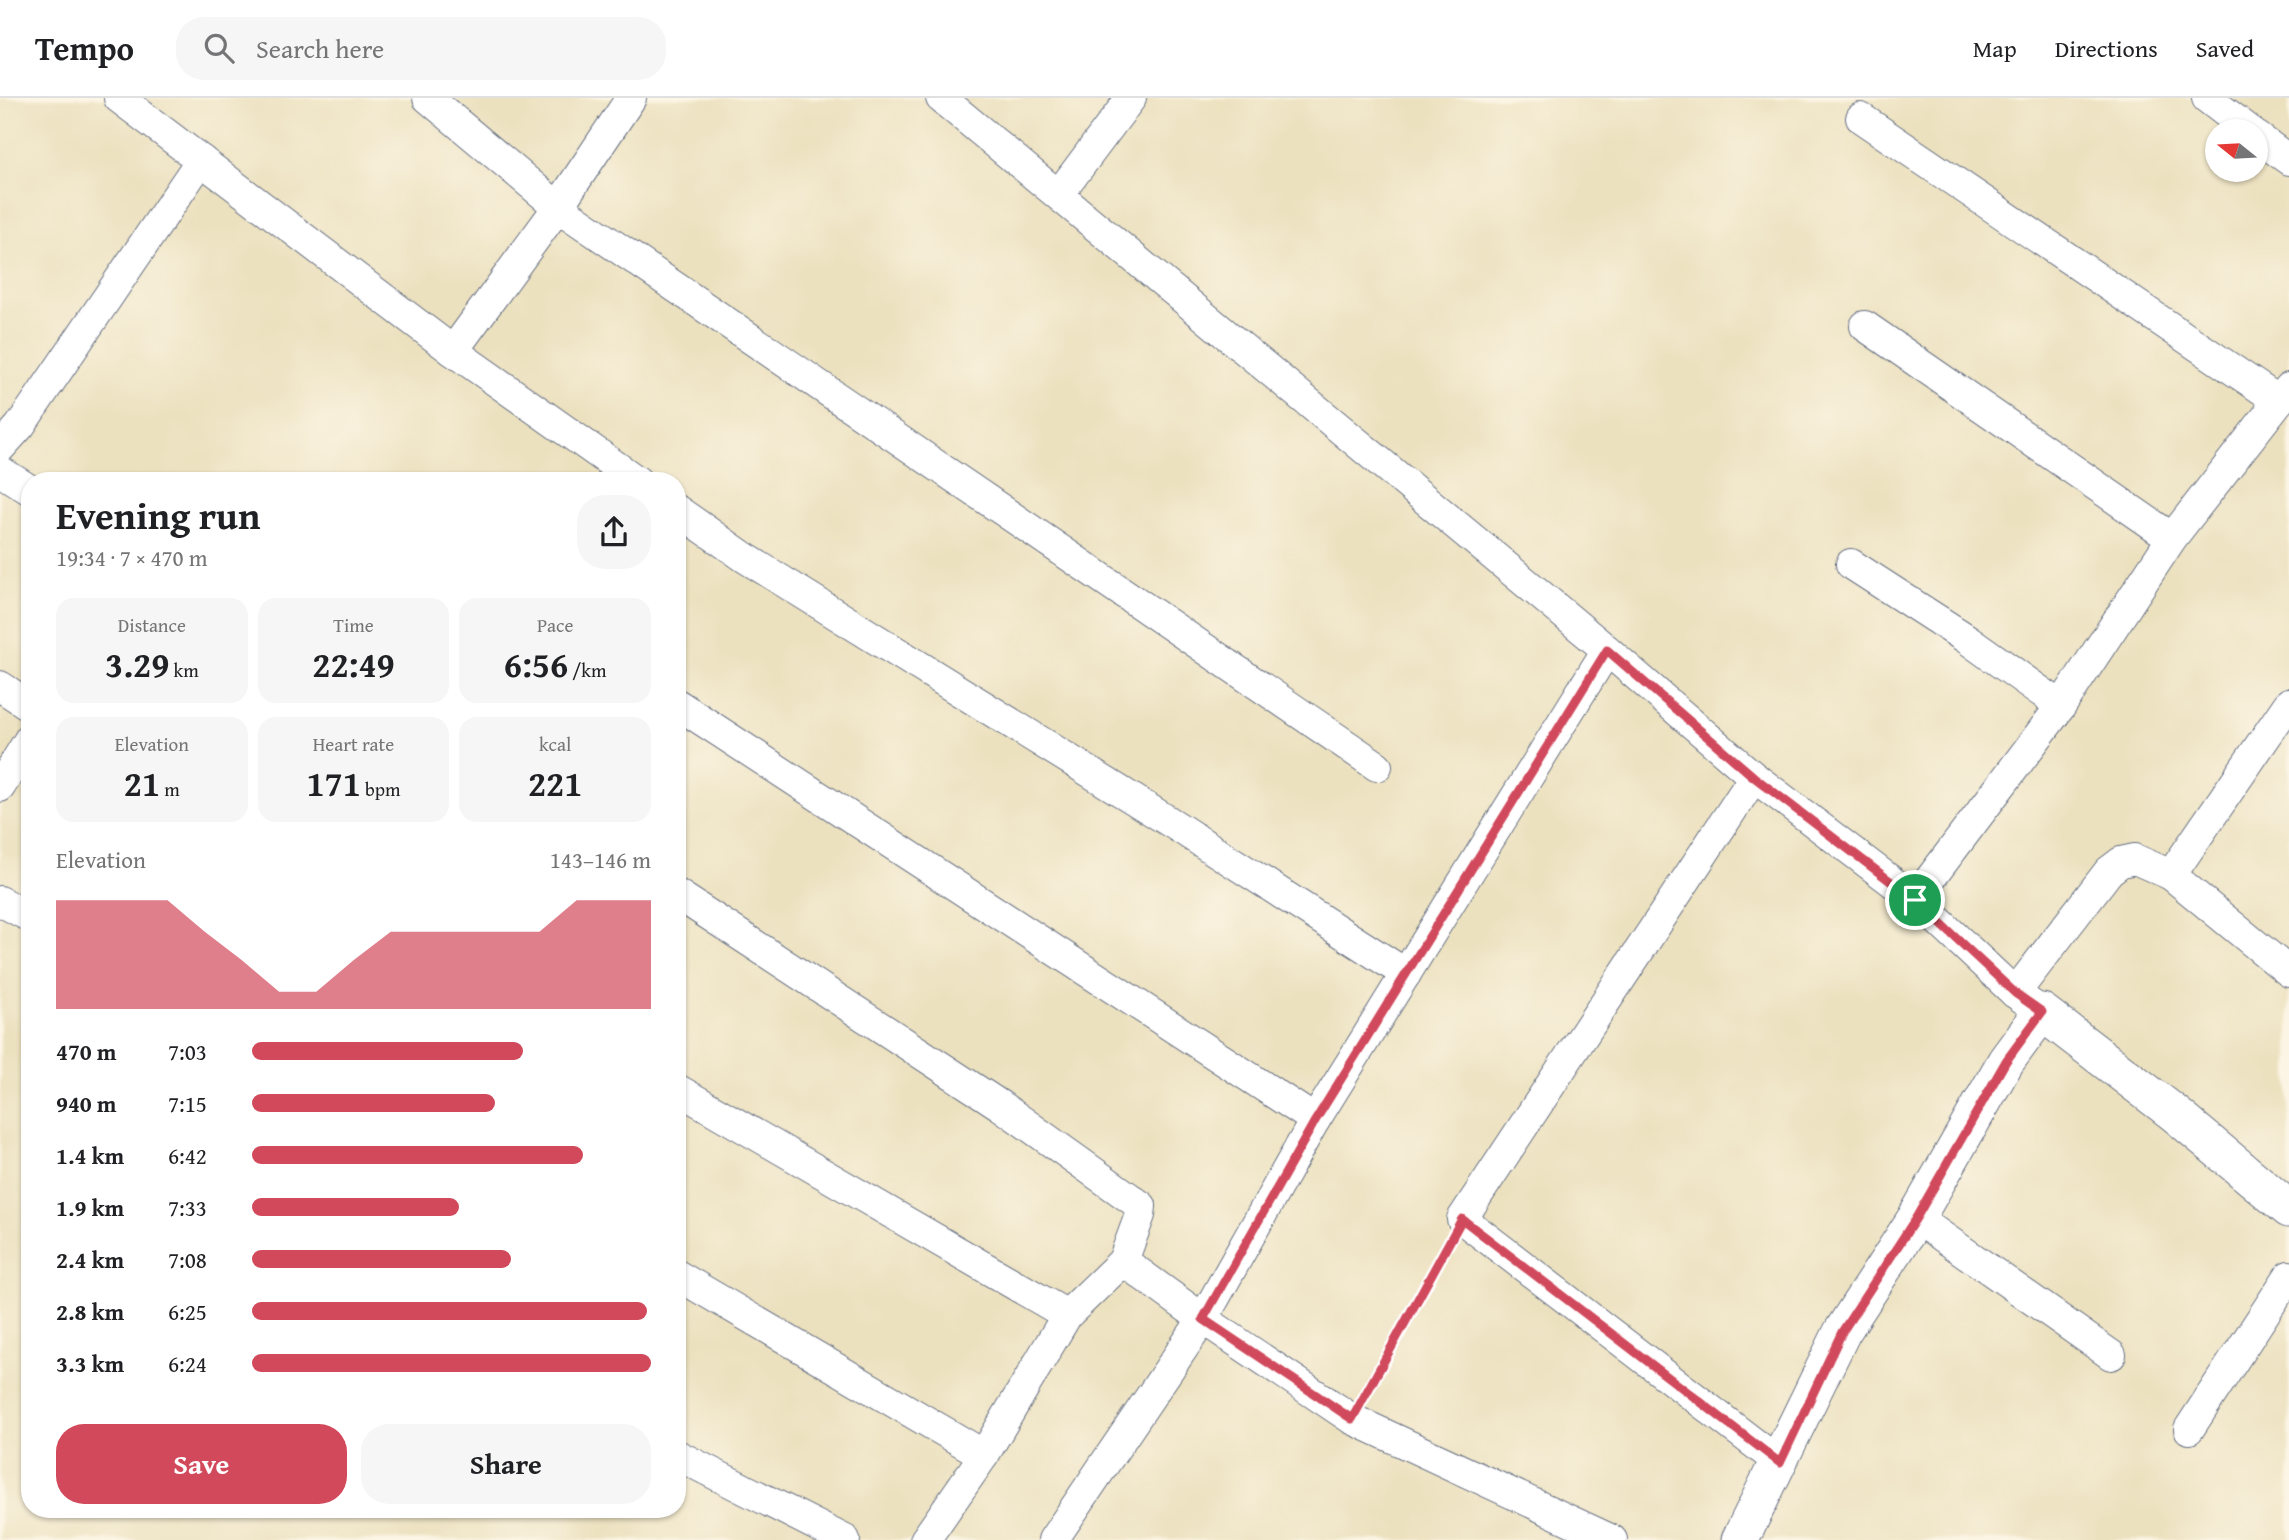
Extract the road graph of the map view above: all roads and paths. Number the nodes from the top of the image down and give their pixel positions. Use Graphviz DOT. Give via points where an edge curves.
graph roads {
  1 [pos="119,98"];
  2 [pos="428,98"];
  3 [pos="632,98"];
  4 [pos="941,98"];
  5 [pos="1131,98"];
  6 [pos="2207,98"];
  7 [pos="1861,118"];
  8 [pos="2234,119"];
  9 [pos="2268,145"];
  10 [pos="201,160"];
  11 [pos="2289,160"];
  12 [pos="1059,194"];
  13 [pos="558,207"];
  14 [pos="1866,326"];
  15 [pos="453,351"];
  16 [pos="2284,394"];
  17 [pos="0,448"];
  18 [pos="0,471"];
  19 [pos="623,472"];
  20 [pos="21,484"];
  21 [pos="686,516"];
  22 [pos="2172,538"];
  23 [pos="1851,564"];
  24 [pos="1607,650"];
  25 [pos="0,686"];
  26 [pos="21,700"];
  27 [pos="2289,703"];
  28 [pos="2062,706"];
  29 [pos="686,710"];
  30 [pos="21,753"];
  31 [pos="1377,766"];
  32 [pos="1754,777"];
  33 [pos="0,787"];
  34 [pos="2171,876"];
  35 [pos="686,900"];
  36 [pos="1915,900"];
  37 [pos="0,901"];
  38 [pos="21,912"];
  39 [pos="2289,972"];
  40 [pos="1406,974"];
  41 [pos="2029,1002"];
  42 [pos="686,1094"];
  43 [pos="1315,1121"];
  44 [pos="2289,1209"];
  45 [pos="1916,1218"];
  46 [pos="1462,1219"];
  47 [pos="1123,1261"];
  48 [pos="2289,1276"];
  49 [pos="686,1280"];
  50 [pos="1067,1315"];
  51 [pos="1203,1319"];
  52 [pos="2111,1355"];
  53 [pos="1352,1419"];
  54 [pos="2189,1429"];
  55 [pos="984,1455"];
  56 [pos="686,1460"];
  57 [pos="1780,1463"];
  58 [pos="845,1540"];
  59 [pos="925,1540"];
  60 [pos="1053,1540"];
  61 [pos="1612,1540"];
  62 [pos="1740,1540"];
  1 -- 10 [label="street"];
  2 -- 13 [label="street"];
  3 -- 13 [label="street"];
  4 -- 12 [label="street"];
  5 -- 12 [label="street"];
  6 -- 8 [label="street"];
  7 -- 16 [label="street"];
  9 -- 11 [label="street"];
  10 -- 15 [label="street"];
  10 -- 17 [label="street"];
  12 -- 24 [label="street"];
  13 -- 15 [label="street"];
  13 -- 31 [label="street"];
  14 -- 22 [label="street"];
  15 -- 19 [label="street"];
  16 -- 22 [label="street"];
  18 -- 20 [label="street"];
  21 -- 40 [label="street"];
  22 -- 28 [label="street"];
  23 -- 28 [label="street"];
  24 -- 32 [label="street"];
  24 -- 40 [label="street"];
  25 -- 26 [label="street"];
  27 -- 34 [label="street"];
  28 -- 36 [label="street"];
  29 -- 43 [label="street"];
  30 -- 33 [label="street"];
  32 -- 36 [label="street"];
  32 -- 46 [label="street"];
  34 -- 39 [label="street"];
  34 -- 41 [label="street" via="2135,859 2109,871"];
  35 -- 47 [label="street" via="1000,1106 1141,1206"];
  36 -- 41 [label="street"];
  37 -- 38 [label="street"];
  40 -- 43 [label="street"];
  41 -- 44 [label="street" via="2174,1112"];
  41 -- 45 [label="street" via="2006,1061"];
  42 -- 50 [label="street"];
  43 -- 51 [label="street"];
  45 -- 52 [label="street"];
  45 -- 57 [label="street" via="1842,1332"];
  46 -- 53 [label="path"];
  46 -- 57 [label="street"];
  47 -- 50 [label="street"];
  47 -- 51 [label="street"];
  48 -- 54 [label="street"];
  49 -- 55 [label="street"];
  50 -- 55 [label="street"];
  51 -- 53 [label="street"];
  51 -- 60 [label="street"];
  53 -- 61 [label="street"];
  55 -- 59 [label="street"];
  56 -- 58 [label="street"];
  57 -- 62 [label="street"];
}
